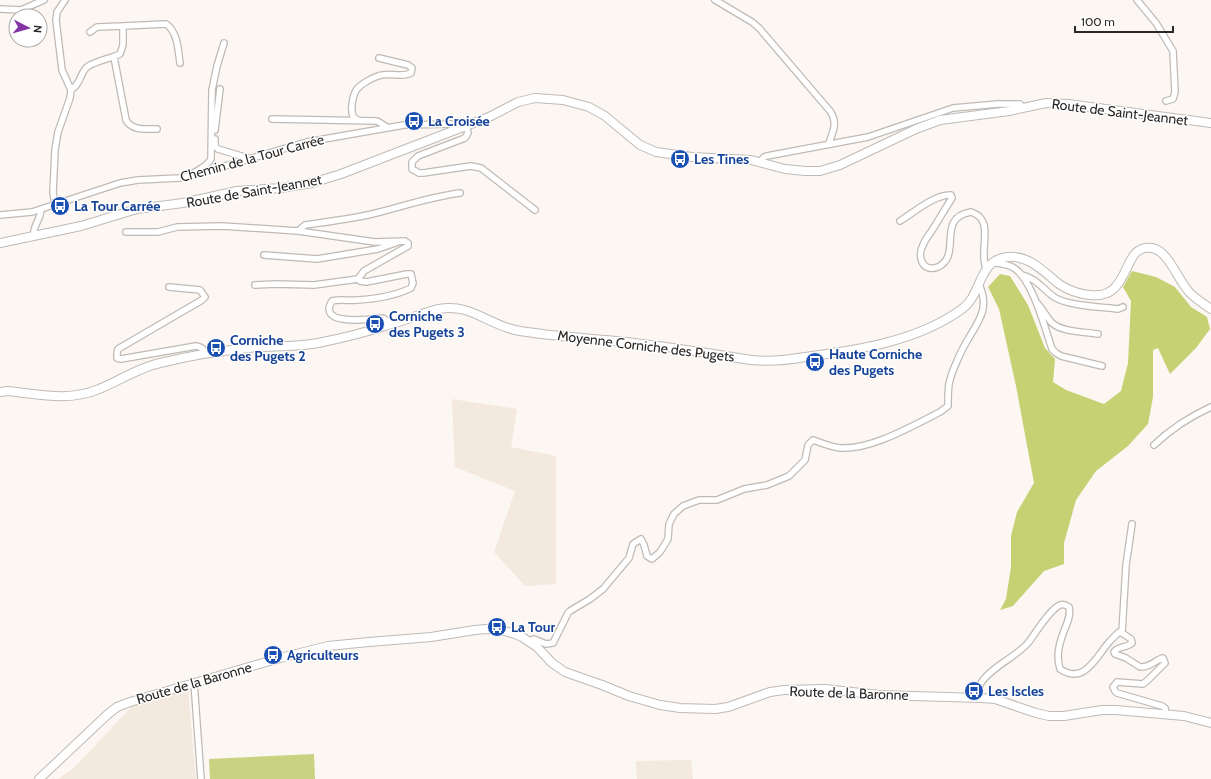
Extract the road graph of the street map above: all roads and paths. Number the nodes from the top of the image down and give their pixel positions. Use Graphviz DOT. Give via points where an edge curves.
graph roads {
  1 [pos="44,0"];
  2 [pos="65,0"];
  3 [pos="715,0"];
  4 [pos="1137,0"];
  5 [pos="0,9"];
  6 [pos="123,26"];
  7 [pos="90,32"];
  8 [pos="224,43"];
  9 [pos="114,57"];
  10 [pos="379,58"];
  11 [pos="180,63"];
  12 [pos="220,89"];
  13 [pos="71,90"];
  14 [pos="1166,101"];
  15 [pos="1023,108"];
  16 [pos="272,119"];
  17 [pos="358,120"];
  18 [pos="1211,123"];
  19 [pos="387,127"];
  20 [pos="462,127"];
  21 [pos="157,129"];
  22 [pos="829,143"];
  23 [pos="251,159"];
  24 [pos="760,162"];
  25 [pos="191,176"];
  26 [pos="460,193"];
  27 [pos="55,204"];
  28 [pos="40,210"];
  29 [pos="535,210"];
  30 [pos="0,215"];
  31 [pos="900,221"];
  32 [pos="126,232"];
  33 [pos="298,232"];
  34 [pos="34,236"];
  35 [pos="400,241"];
  36 [pos="0,243"];
  37 [pos="264,255"];
  38 [pos="993,262"];
  39 [pos="986,268"];
  40 [pos="1022,275"];
  41 [pos="358,279"];
  42 [pos="978,283"];
  43 [pos="255,285"];
  44 [pos="170,288"];
  45 [pos="1035,301"];
  46 [pos="1123,307"];
  47 [pos="1210,310"];
  48 [pos="390,325"];
  49 [pos="1098,334"];
  50 [pos="206,354"];
  51 [pos="1102,366"];
  52 [pos="0,392"];
  53 [pos="1211,407"];
  54 [pos="1154,445"];
  55 [pos="1132,524"];
  56 [pos="1122,633"];
  57 [pos="529,641"];
  58 [pos="194,682"];
  59 [pos="977,697"];
  60 [pos="1166,714"];
  61 [pos="1211,723"];
  62 [pos="39,779"];
  63 [pos="202,779"];
  1 -- 5 [label="street" via="21,10"];
  2 -- 13 [label="street" via="57,12 56,20 62,70"];
  3 -- 22 [label="street" via="759,28 834,116 835,123"];
  4 -- 14 [label="street" via="1156,23 1173,51 1175,92 1173,99"];
  6 -- 7 [label="street" via="97,27"];
  6 -- 9 [label="street" via="123,45 120,54"];
  6 -- 11 [label="street" via="166,24 172,27"];
  8 -- 25 [label="street" via="212,90 211,159 209,164"];
  9 -- 13 [label="street" via="86,68 79,83"];
  9 -- 21 [label="street" via="129,126"];
  10 -- 17 [label="street" via="408,65 412,68 411,73 376,76 357,88 352,106 353,116"];
  12 -- 23 [label="street" via="214,131 216,146 218,149"];
  13 -- 27 [label="street" via="55,150"];
  15 -- 18 [label="main road, Route de Saint-Jeannet" via="1046,103 1068,104"];
  15 -- 22 [label="street" via="1020,104 998,104 953,108 868,137"];
  15 -- 24 [label="main road, Route de Saint-Jeannet" via="946,118 820,171 793,170"];
  16 -- 17 [label="street"];
  17 -- 19 [label="street" via="377,121"];
  19 -- 20 [label="street, Chemin de la Tour Carrée" via="450,124"];
  19 -- 23 [label="street, Chemin de la Tour Carrée" via="307,142"];
  20 -- 24 [label="main road, Route de Saint-Jeannet" via="518,102 535,98 557,99 597,111 640,145 656,152"];
  20 -- 29 [label="street" via="468,132 465,138 418,156 412,162 412,169 423,173 471,166 482,168"];
  20 -- 34 [label="main road, Route de Saint-Jeannet" via="312,183 237,192 137,209 81,226"];
  22 -- 24 [label="street" via="767,156"];
  23 -- 25 [label="street, Chemin de la Tour Carrée"];
  25 -- 27 [label="street, Chemin de la Tour Carrée" via="120,183"];
  26 -- 33 [label="street" via="442,195 371,214 304,226"];
  27 -- 28 [label="street, Chemin de la Tour Carrée"];
  28 -- 30 [label="street, Chemin de la Tour Carrée"];
  28 -- 34 [label="street"];
  31 -- 39 [label="street" via="935,199 951,195 952,198 923,244 921,262 927,268 943,263 948,255 954,220 970,212 981,217 983,221 983,259"];
  32 -- 33 [label="street" via="158,232 191,226"];
  33 -- 35 [label="street" via="375,242"];
  34 -- 36 [label="main road, Route de Saint-Jeannet"];
  35 -- 37 [label="street" via="378,249 317,259"];
  35 -- 41 [label="street" via="405,241 408,246 364,271"];
  38 -- 39 [label="main road, Moyenne Corniche des Pugets"];
  38 -- 40 [label="street" via="1013,267"];
  38 -- 47 [label="main road, Moyenne Corniche des Pugets" via="1006,257 1020,258 1038,266 1060,285 1092,296 1109,293 1120,283 1136,253 1146,248 1155,249 1164,254 1189,292"];
  39 -- 42 [label="main road, Moyenne Corniche des Pugets"];
  40 -- 45 [label="street"];
  40 -- 46 [label="street" via="1029,276 1055,297 1066,302 1118,309"];
  41 -- 43 [label="street" via="314,285"];
  41 -- 48 [label="street" via="366,282 411,274 411,288 397,294 336,300 330,304 329,310 336,318 383,318"];
  42 -- 48 [label="main road, Moyenne Corniche des Pugets" via="974,297 964,308 921,332 877,345 786,360 754,360 627,342 520,331 498,325 461,308 440,309"];
  42 -- 57 [label="street" via="984,302 982,312 949,383 948,406 874,443 859,447 839,448 813,440 808,445 805,460 790,476 767,485 744,489 717,500 699,500 682,506 669,524 668,539 660,552 652,558 647,556 641,539 633,544 629,558 604,590 570,610 553,643 546,644 534,639"];
  44 -- 50 [label="street" via="200,290 204,297 118,349 118,358 121,360 196,346 205,349"];
  45 -- 49 [label="street" via="1056,326"];
  45 -- 51 [label="street" via="1052,349 1056,353"];
  48 -- 50 [label="main road, Moyenne Corniche des Pugets" via="319,343"];
  50 -- 52 [label="main road, Moyenne Corniche des Pugets" via="154,364 98,390 71,397"];
  53 -- 54 [label="street" via="1194,414 1168,431"];
  55 -- 56 [label="street" via="1126,565"];
  56 -- 59 [label="street" via="1119,632 1110,641 1091,667 1080,672 1065,672 1060,669 1058,652 1070,611 1069,607 1060,605 1027,643 981,682"];
  56 -- 60 [label="street" via="1131,639 1132,643 1115,649 1114,654 1140,667 1148,666 1160,658 1165,662 1143,684 1117,682 1115,691 1162,706"];
  57 -- 58 [label="main road, Route de la Baronne" via="515,634 486,629 431,638 347,644 309,651"];
  57 -- 59 [label="main road, Route de la Baronne" via="565,672 629,696 680,708 728,707 770,692 784,690 825,689 886,695"];
  58 -- 62 [label="main road, Route de la Baronne" via="117,707"];
  58 -- 63 [label="street"];
  59 -- 60 [label="main road, Route de la Baronne" via="995,699 1049,716 1109,710"];
  60 -- 61 [label="main road, Route de la Baronne"];
}
